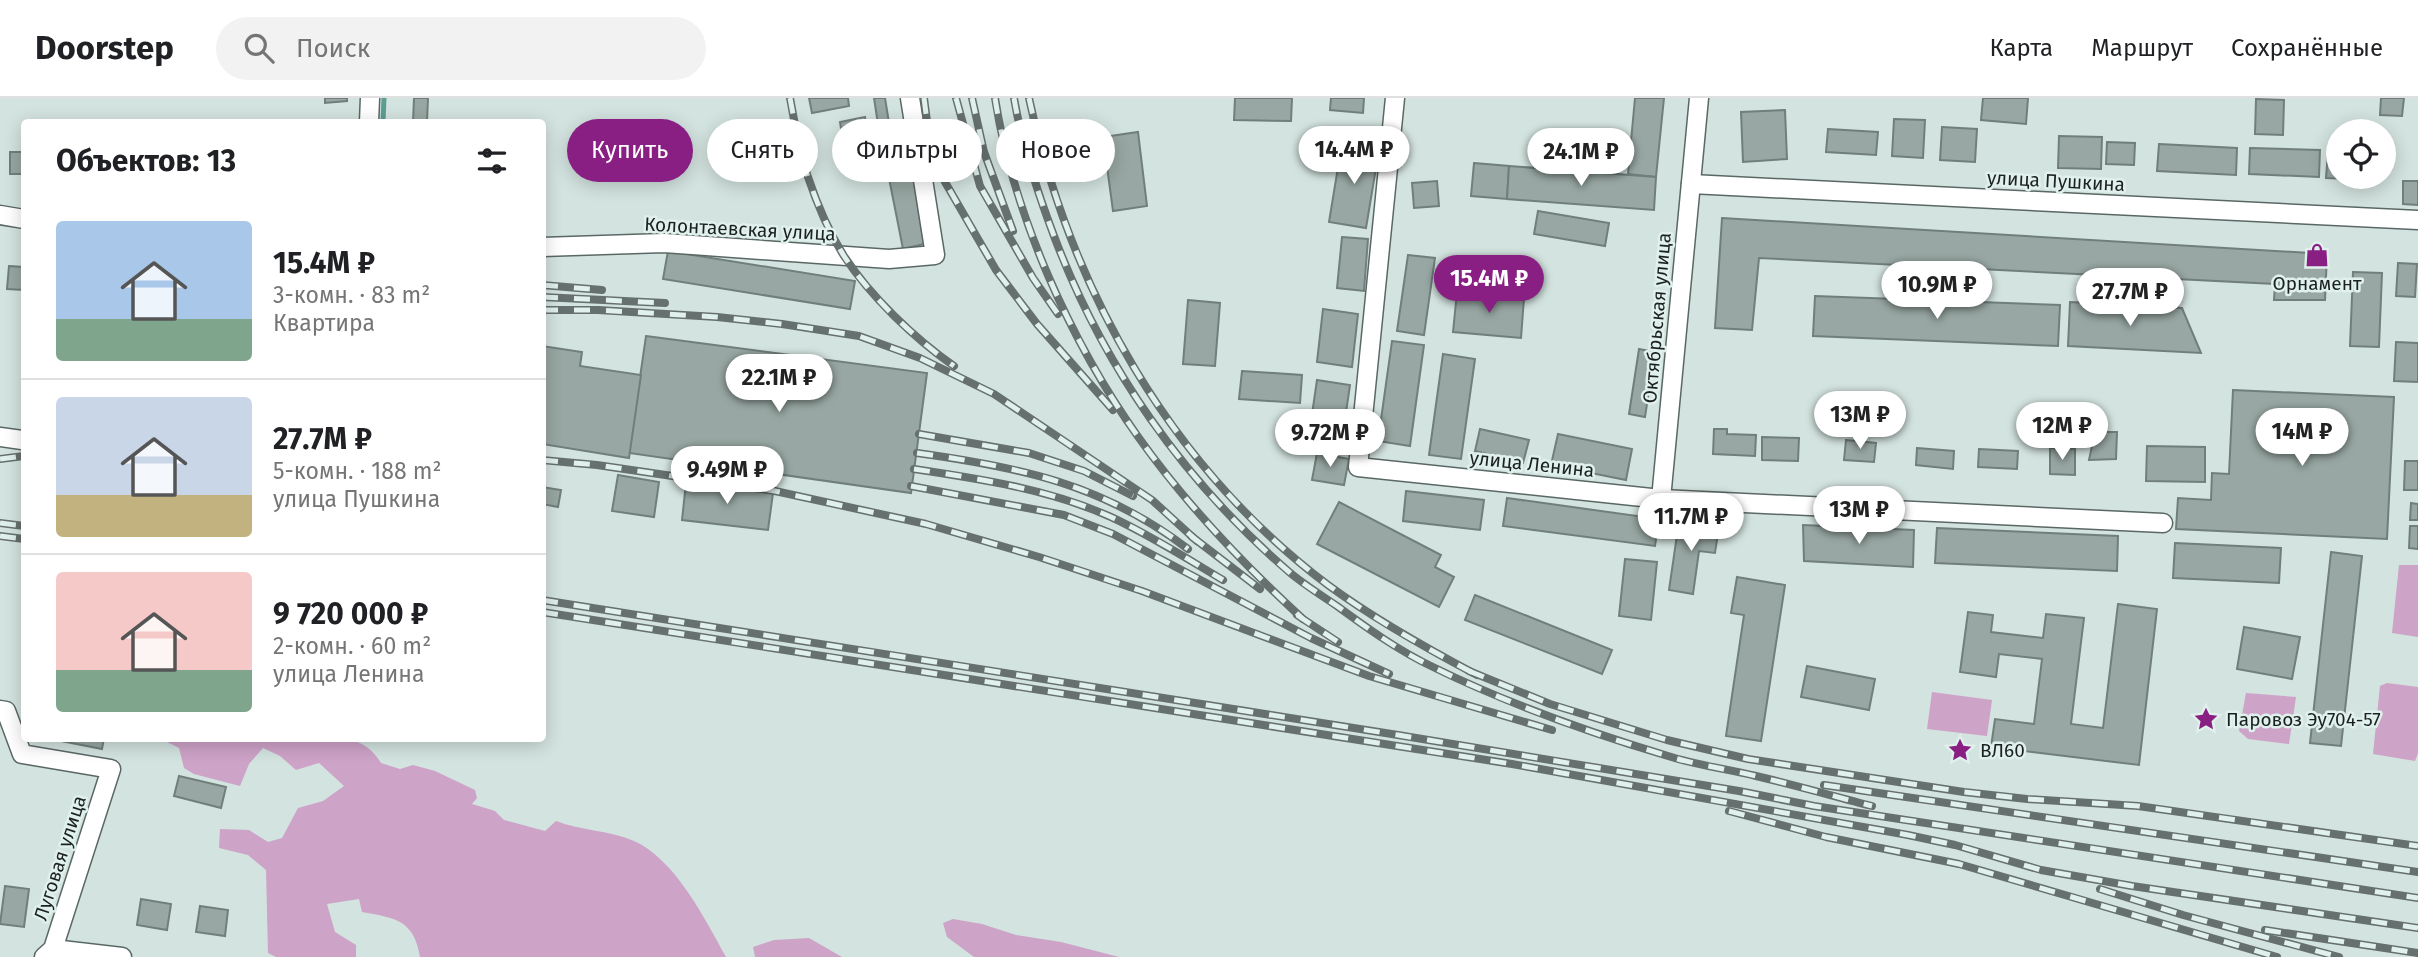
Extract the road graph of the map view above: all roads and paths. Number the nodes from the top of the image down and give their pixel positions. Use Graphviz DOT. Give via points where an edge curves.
graph roads {
  1 [pos="370,98"];
  2 [pos="910,98"];
  3 [pos="1395,98"];
  4 [pos="1699,98"];
  5 [pos="369,119"];
  6 [pos="1691,184"];
  7 [pos="0,215"];
  8 [pos="21,218"];
  9 [pos="2418,220"];
  10 [pos="546,247"];
  11 [pos="0,437"];
  12 [pos="21,440"];
  13 [pos="1661,499"];
  14 [pos="2163,523"];
  15 [pos="0,710"];
  16 [pos="48,953"];
  17 [pos="122,957"];
  1 -- 5 [label="street"];
  2 -- 10 [label="street, Колонтаевская улица" via="935,255 889,259 664,243"];
  3 -- 13 [label="street, улица Ленина" via="1358,467"];
  4 -- 6 [label="street, Октябрьская улица"];
  6 -- 9 [label="street, улица Пушкина"];
  6 -- 13 [label="street, Октябрьская улица"];
  7 -- 8 [label="street"];
  11 -- 12 [label="street"];
  13 -- 14 [label="street, улица Ленина"];
  15 -- 16 [label="street, Луговая улица" via="6,711 22,754 111,769"];
  16 -- 17 [label="street"];
}
